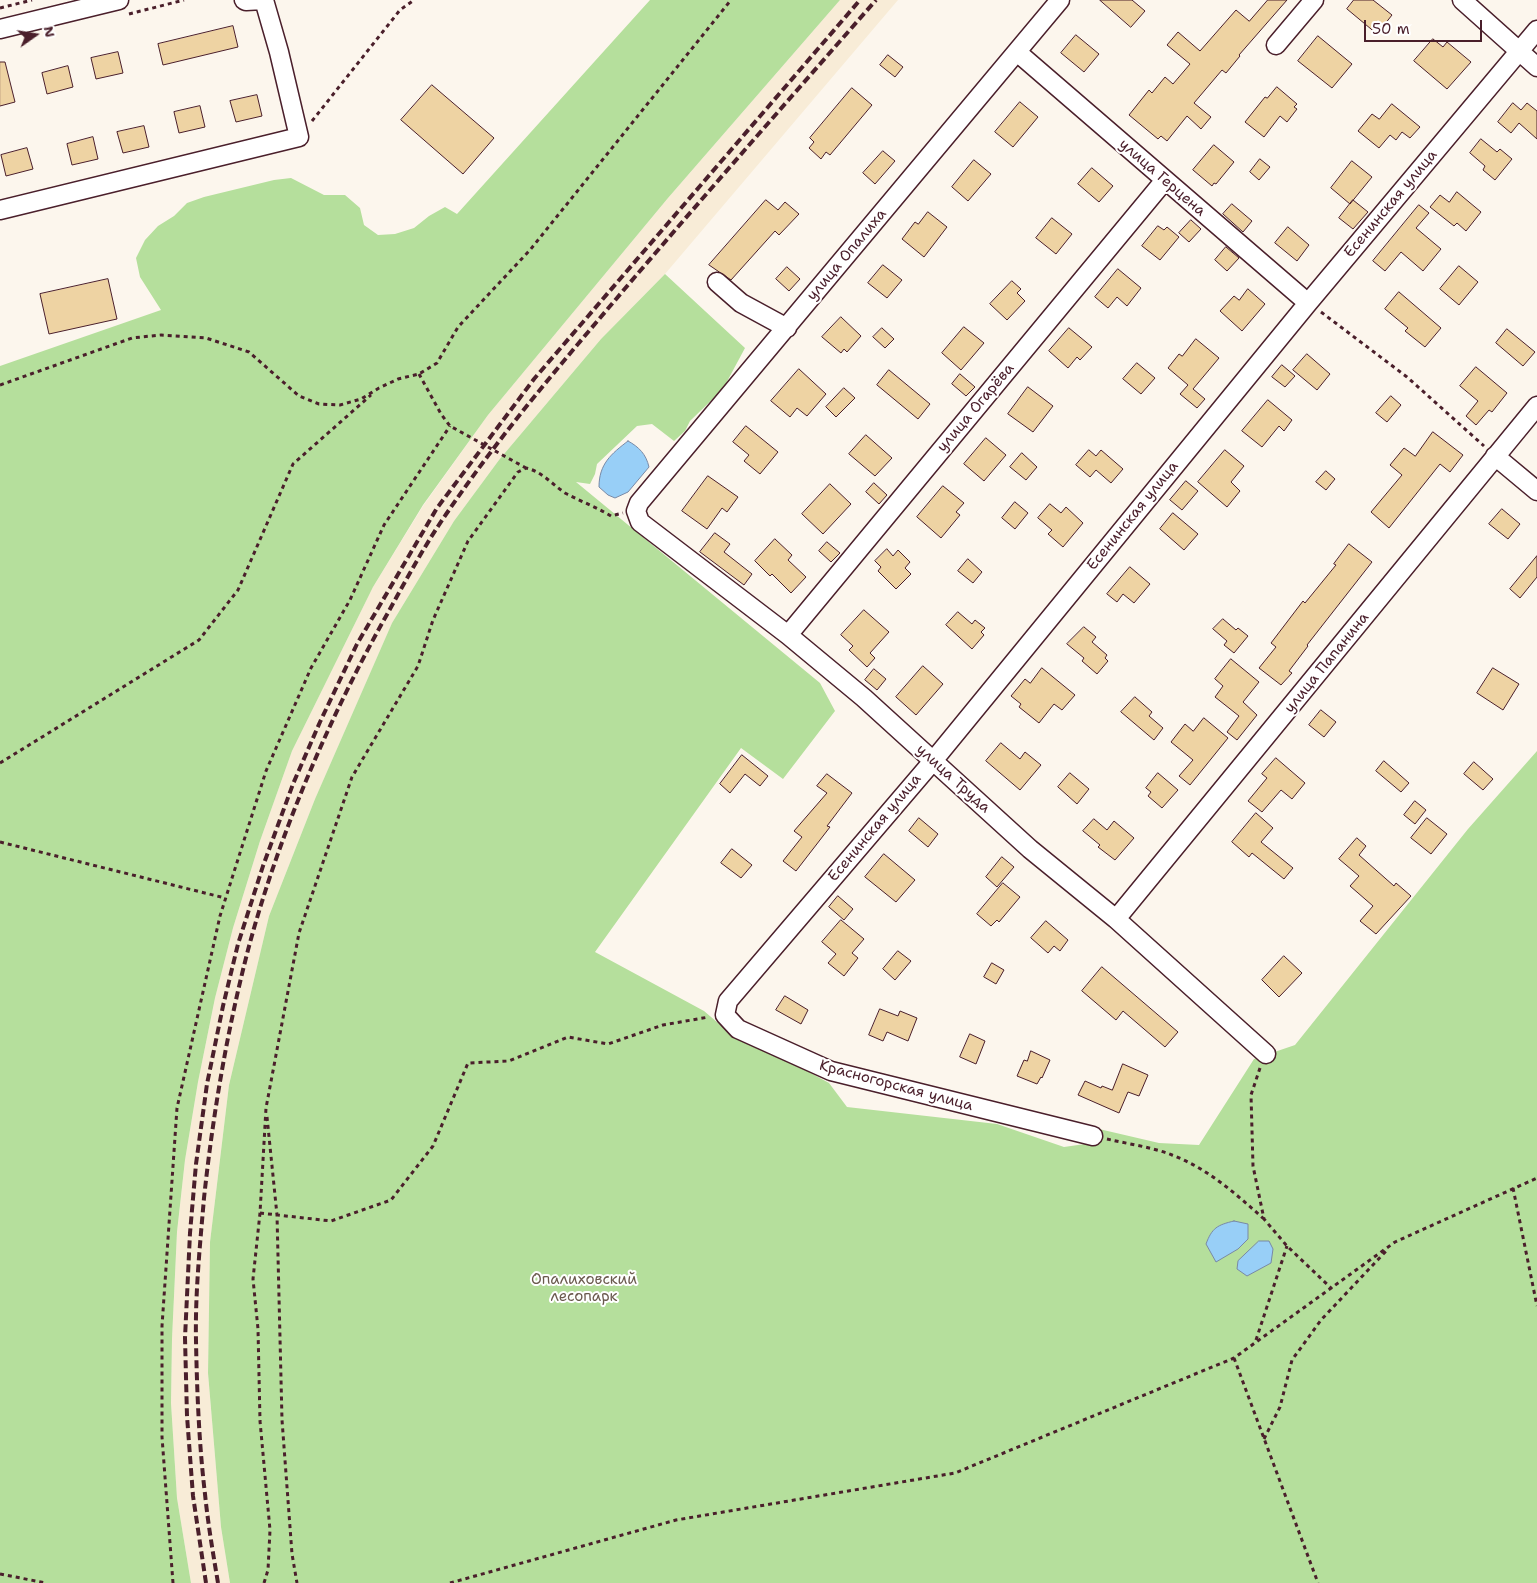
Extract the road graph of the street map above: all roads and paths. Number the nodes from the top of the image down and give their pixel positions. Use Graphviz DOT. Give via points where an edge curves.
graph roads {
  1 [pos="32,0"];
  2 [pos="119,0"];
  3 [pos="244,0"];
  4 [pos="263,0"];
  5 [pos="414,0"];
  6 [pos="731,0"];
  7 [pos="1060,0"];
  8 [pos="1314,0"];
  9 [pos="1462,0"];
  10 [pos="0,8"];
  11 [pos="0,29"];
  12 [pos="1537,30"];
  13 [pos="1276,45"];
  14 [pos="1519,51"];
  15 [pos="1017,52"];
  16 [pos="1537,67"];
  17 [pos="299,137"];
  18 [pos="1165,180"];
  19 [pos="0,210"];
  20 [pos="717,282"];
  21 [pos="1308,303"];
  22 [pos="787,328"];
  23 [pos="419,374"];
  24 [pos="0,385"];
  25 [pos="379,388"];
  26 [pos="1537,406"];
  27 [pos="450,426"];
  28 [pos="1495,456"];
  29 [pos="526,468"];
  30 [pos="1537,491"];
  31 [pos="636,511"];
  32 [pos="788,635"];
  33 [pos="933,760"];
  34 [pos="0,763"];
  35 [pos="0,842"];
  36 [pos="226,898"];
  37 [pos="1116,919"];
  38 [pos="726,1008"];
  39 [pos="1266,1054"];
  40 [pos="266,1108"];
  41 [pos="1093,1136"];
  42 [pos="1537,1178"];
  43 [pos="1513,1188"];
  44 [pos="260,1213"];
  45 [pos="277,1215"];
  46 [pos="1264,1219"];
  47 [pos="1394,1242"];
  48 [pos="1287,1246"];
  49 [pos="1332,1289"];
  50 [pos="1537,1306"];
  51 [pos="1255,1342"];
  52 [pos="1234,1358"];
  53 [pos="1264,1439"];
  54 [pos="0,1574"];
  55 [pos="46,1583"];
  56 [pos="173,1583"];
  57 [pos="264,1583"];
  58 [pos="297,1583"];
  59 [pos="450,1583"];
  60 [pos="1318,1583"];
  1 -- 10 [label="path"];
  2 -- 11 [label="street"];
  3 -- 4 [label="street"];
  4 -- 17 [label="street"];
  5 -- 17 [label="path" via="400,10"];
  6 -- 23 [label="path" via="530,250 458,327 437,363"];
  7 -- 15 [label="street, улица Опалиха"];
  8 -- 13 [label="street"];
  9 -- 14 [label="street"];
  12 -- 14 [label="street, Есенинская улица"];
  14 -- 16 [label="street"];
  14 -- 21 [label="street, Есенинская улица"];
  15 -- 18 [label="street, улица Герцена"];
  15 -- 22 [label="street, улица Опалиха"];
  17 -- 19 [label="street"];
  18 -- 21 [label="street, улица Герцена"];
  18 -- 32 [label="street, улица Огарёва"];
  20 -- 22 [label="street" via="741,303"];
  21 -- 28 [label="path" via="1407,378"];
  21 -- 33 [label="street, Есенинская улица"];
  22 -- 31 [label="street, улица Опалиха" via="639,503"];
  23 -- 25 [label="path"];
  23 -- 27 [label="path"];
  24 -- 25 [label="path" via="132,338 161,335 206,338 249,352 299,396 319,404 340,405 361,399"];
  25 -- 34 [label="path" via="292,464 238,590 199,640"];
  26 -- 28 [label="street, улица Папанина"];
  27 -- 29 [label="path"];
  27 -- 36 [label="path" via="384,526 350,600 311,668 266,771"];
  28 -- 30 [label="street"];
  28 -- 37 [label="street, улица Папанина"];
  29 -- 31 [label="path" via="611,516"];
  29 -- 40 [label="path" via="518,472 468,541 433,620 418,666 352,777 299,933"];
  31 -- 32 [label="street, улица Труда" via="640,522"];
  32 -- 33 [label="street, улица Труда"];
  33 -- 37 [label="street, улица Труда" via="1030,849"];
  33 -- 38 [label="street, Есенинская улица"];
  35 -- 36 [label="path"];
  36 -- 56 [label="path" via="177,1108 162,1336 162,1437"];
  37 -- 39 [label="street, улица Труда"];
  38 -- 41 [label="street, Красногорская улица" via="738,1030 832,1072"];
  38 -- 45 [label="path" via="608,1044 568,1037 509,1061 468,1063 432,1146 391,1200 331,1221"];
  39 -- 46 [label="path" via="1251,1095 1253,1166"];
  40 -- 44 [label="path"];
  40 -- 45 [label="path"];
  41 -- 46 [label="path" via="1171,1155 1201,1170"];
  42 -- 43 [label="path"];
  43 -- 47 [label="path"];
  43 -- 50 [label="path"];
  44 -- 45 [label="path"];
  44 -- 57 [label="path" via="253,1279 258,1329 260,1421 270,1530 268,1570"];
  45 -- 58 [label="path" via="282,1420"];
  46 -- 48 [label="path"];
  47 -- 49 [label="path"];
  47 -- 53 [label="path" via="1321,1320 1292,1360 1280,1407"];
  48 -- 49 [label="path"];
  48 -- 51 [label="path"];
  49 -- 51 [label="path"];
  51 -- 52 [label="path"];
  52 -- 53 [label="path"];
  52 -- 59 [label="path" via="955,1473 676,1520"];
  53 -- 60 [label="path"];
  54 -- 55 [label="path"];
}
